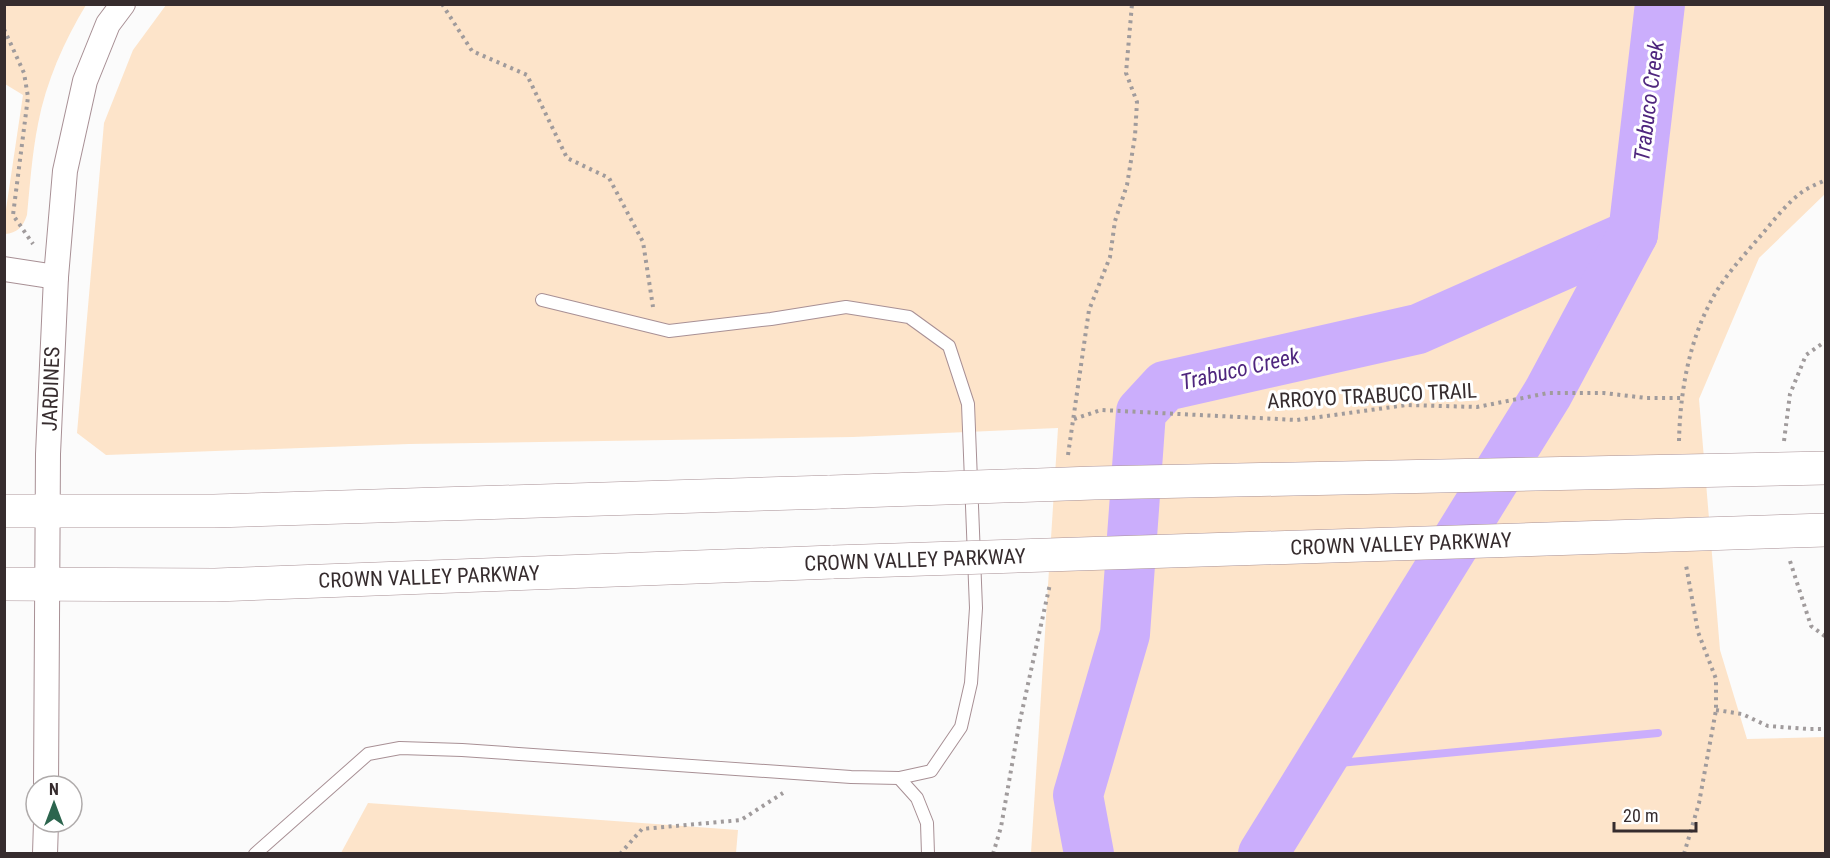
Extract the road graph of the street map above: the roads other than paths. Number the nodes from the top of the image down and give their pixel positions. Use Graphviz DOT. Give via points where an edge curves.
graph roads {
  1 [pos="123,4"];
  2 [pos="4,269"];
  3 [pos="56,277"];
  4 [pos="542,300"];
  5 [pos="1826,468"];
  6 [pos="48,510"];
  7 [pos="4,511"];
  8 [pos="1826,530"];
  9 [pos="4,584"];
  10 [pos="48,585"];
  11 [pos="46,774"];
  12 [pos="899,778"];
  13 [pos="46,834"];
  14 [pos="45,854"];
  15 [pos="255,854"];
  16 [pos="928,854"];
  1 -- 3 [label="street, JARDINES" via="108,24 86,81 65,171"];
  2 -- 3 [label="street"];
  3 -- 6 [label="street, JARDINES"];
  4 -- 12 [label="lane" via="669,331 846,307 909,317 949,346 968,404 976,608 971,683 961,727 931,771"];
  5 -- 6 [label="main road, bridge" via="1118,483 214,511"];
  6 -- 7 [label="main road"];
  6 -- 10 [label="street, JARDINES"];
  8 -- 10 [label="main road, CROWN VALLEY PARKWAY, bridge" via="214,585"];
  9 -- 10 [label="main road, CROWN VALLEY PARKWAY"];
  10 -- 11 [label="street, JARDINES"];
  12 -- 15 [label="lane" via="400,748 368,754"];
  12 -- 16 [label="lane" via="917,798 927,823"];
  13 -- 14 [label="street"];
}
